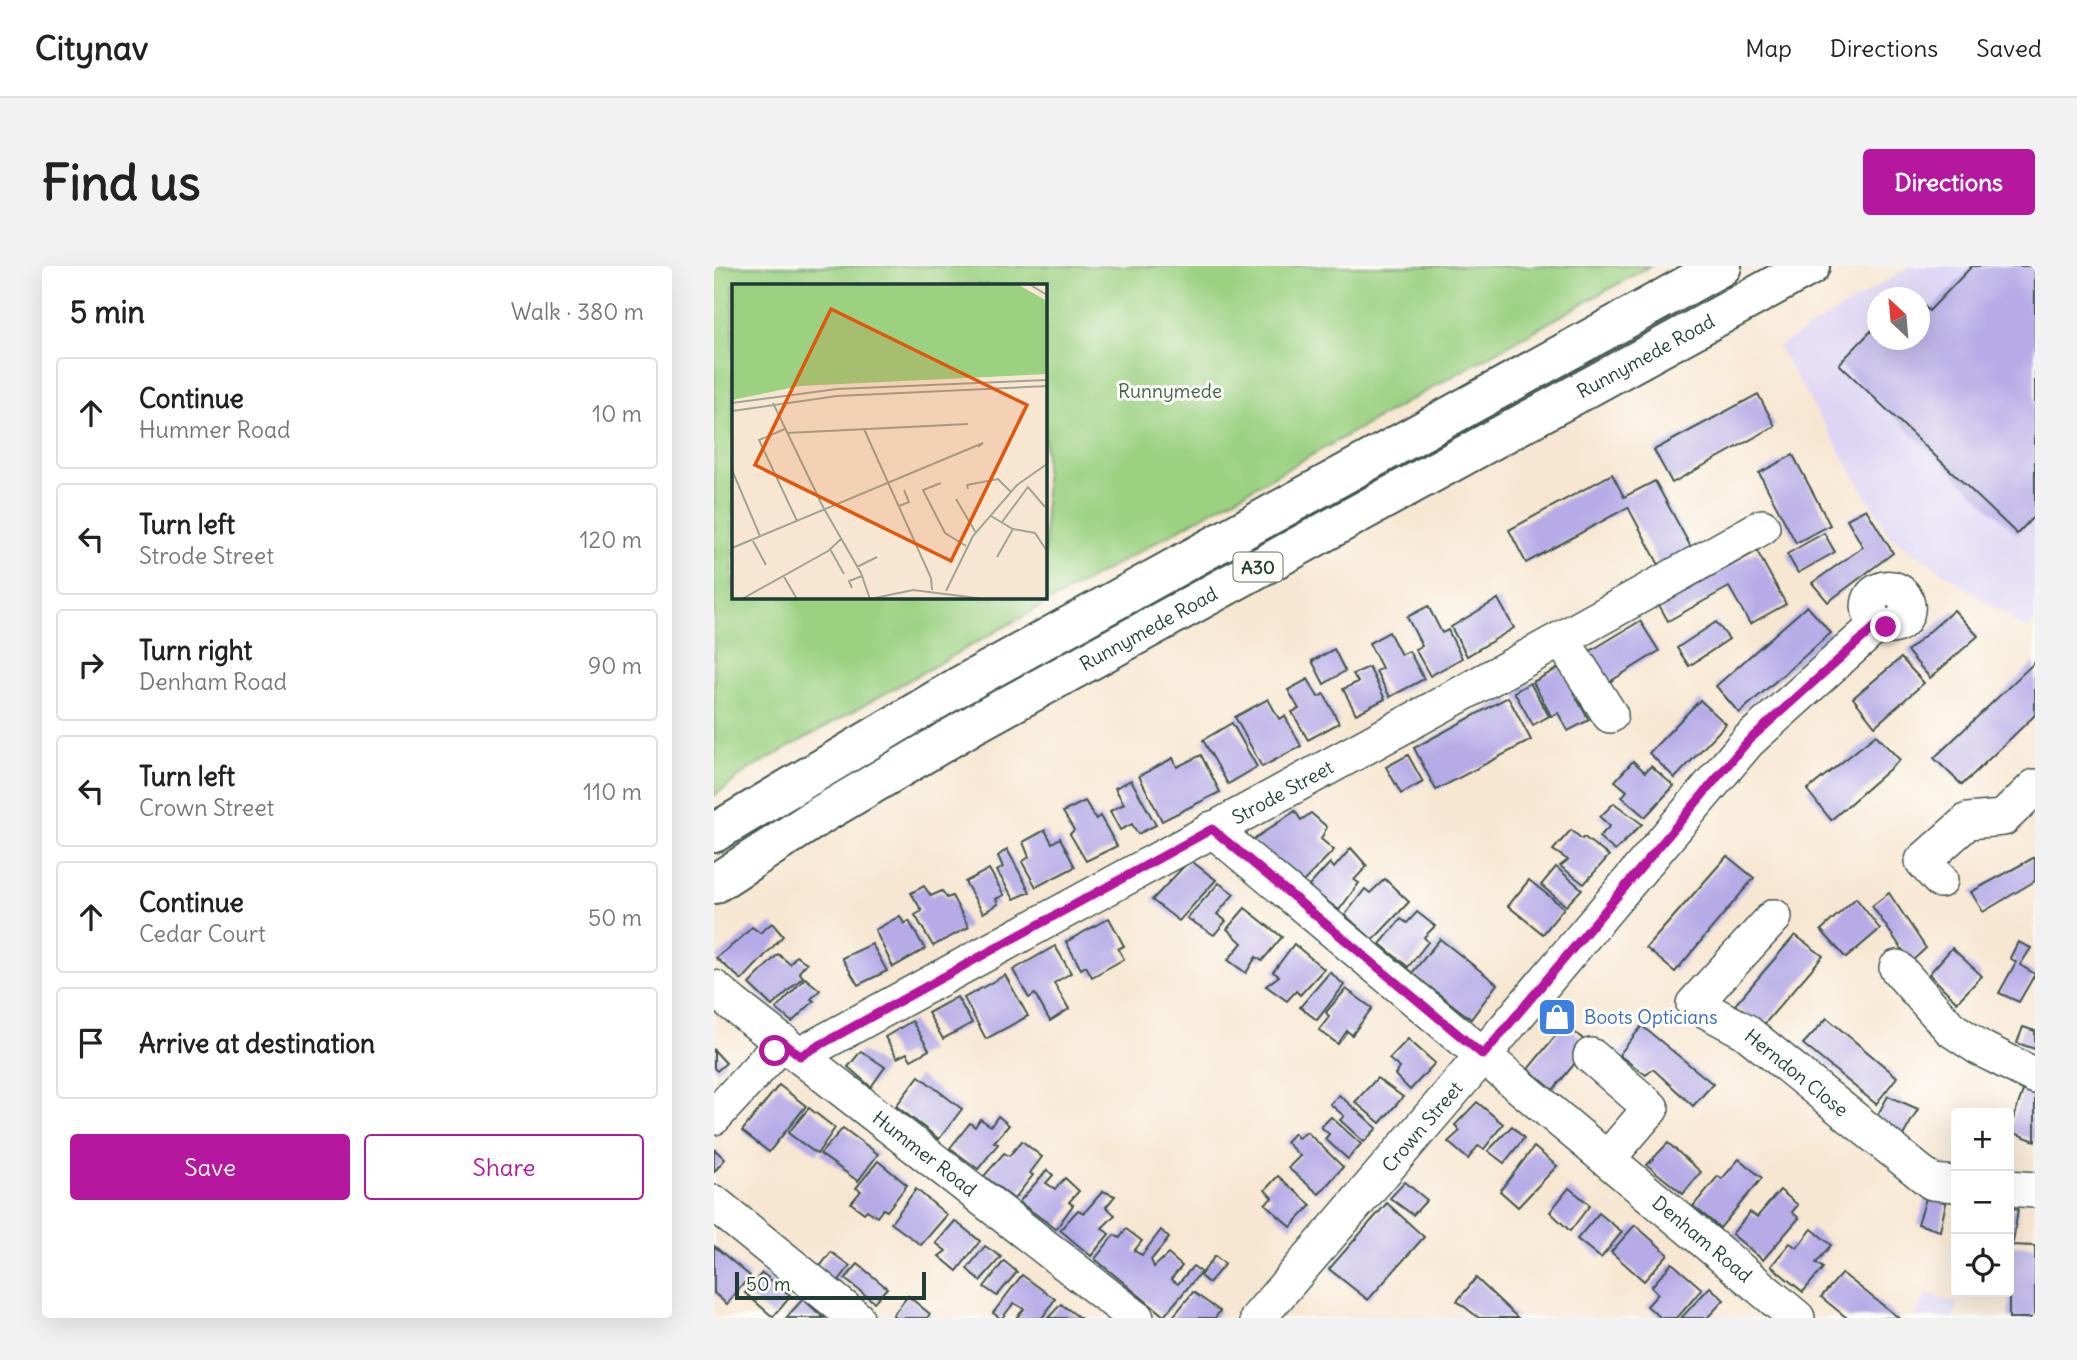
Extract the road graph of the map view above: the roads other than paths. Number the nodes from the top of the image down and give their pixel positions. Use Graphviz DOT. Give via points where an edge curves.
graph roads {
  1 [pos="1722,266"];
  2 [pos="1810,266"];
  3 [pos="1762,527"];
  4 [pos="1877,625"];
  5 [pos="1562,640"];
  6 [pos="1610,715"];
  7 [pos="2035,787"];
  8 [pos="1212,829"];
  9 [pos="714,833"];
  10 [pos="1940,880"];
  11 [pos="714,884"];
  12 [pos="1774,917"];
  13 [pos="1897,968"];
  14 [pos="714,988"];
  15 [pos="792,1049"];
  16 [pos="1483,1055"];
  17 [pos="1591,1056"];
  18 [pos="2035,1076"];
  19 [pos="714,1117"];
  20 [pos="1608,1158"];
  21 [pos="1951,1184"];
  22 [pos="2014,1189"];
  23 [pos="2035,1191"];
  24 [pos="714,1203"];
  25 [pos="856,1318"];
  26 [pos="1136,1318"];
  27 [pos="1258,1318"];
  28 [pos="1797,1318"];
  1 -- 9 [label="main road, Runnymede Road / A30" via="958,687"];
  2 -- 11 [label="main road, Runnymede Road / A30" via="976,723"];
  3 -- 5 [label="street, Strode Street"];
  4 -- 16 [label="street, Crown Street" via="1748,741"];
  5 -- 6 [label="street"];
  5 -- 8 [label="street, Strode Street"];
  7 -- 10 [label="street" via="2003,818 1968,821 1923,861"];
  8 -- 15 [label="street, Strode Street" via="835,1035"];
  8 -- 16 [label="street, Denham Road"];
  12 -- 21 [label="street, Herndon Close" via="1695,1004 1745,1031 1932,1182"];
  13 -- 18 [label="street" via="1951,1029"];
  14 -- 15 [label="street, Hummer Road"];
  15 -- 19 [label="street, Strode Street"];
  15 -- 26 [label="street, Hummer Road"];
  16 -- 20 [label="street, Denham Road"];
  16 -- 27 [label="street, Crown Street"];
  17 -- 20 [label="street" via="1651,1108"];
  20 -- 28 [label="street, Denham Road"];
  22 -- 23 [label="street"];
  24 -- 25 [label="street"];
}
